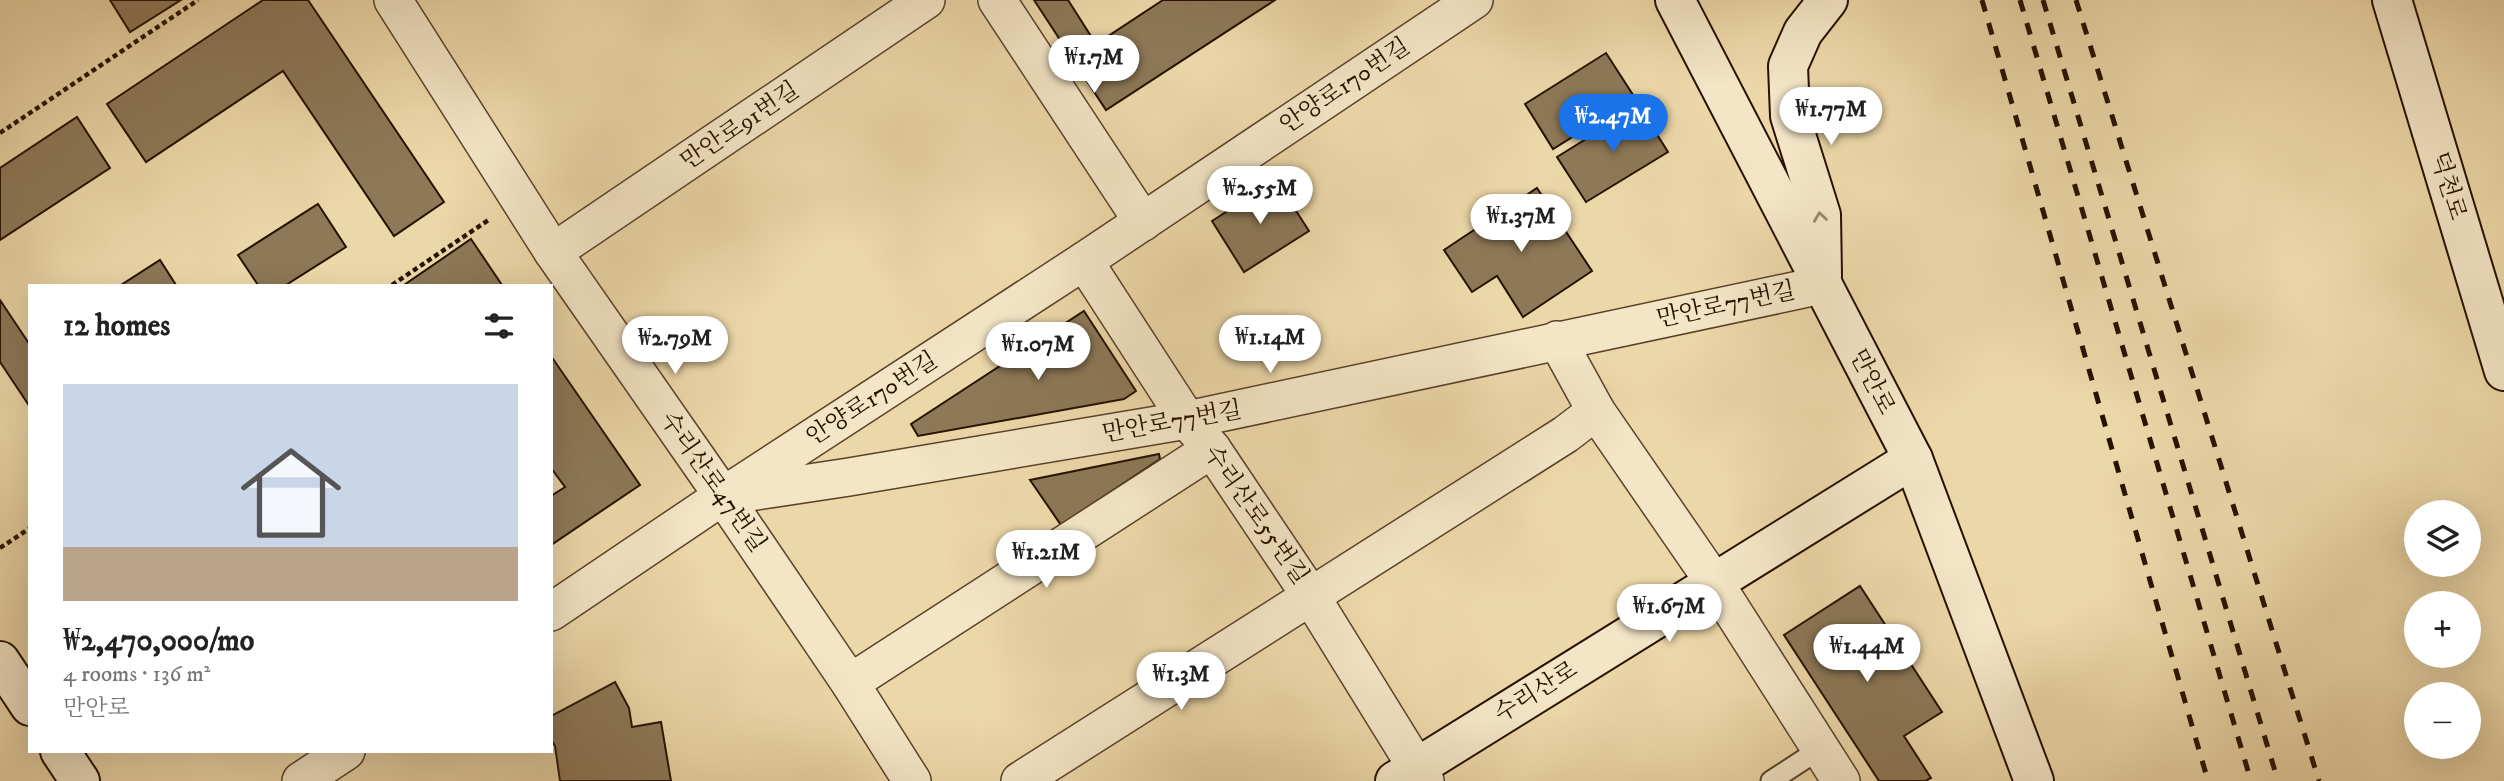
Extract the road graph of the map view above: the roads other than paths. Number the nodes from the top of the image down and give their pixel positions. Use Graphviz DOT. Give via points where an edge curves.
graph roads {
  1 [pos="393,0"];
  2 [pos="926,0"];
  3 [pos="997,0"];
  4 [pos="1474,0"];
  5 [pos="1675,0"];
  6 [pos="1828,0"];
  7 [pos="2392,0"];
  8 [pos="1143,222"];
  9 [pos="553,251"];
  10 [pos="1084,261"];
  11 [pos="1822,285"];
  12 [pos="1557,340"];
  13 [pos="2504,371"];
  14 [pos="1596,411"];
  15 [pos="1188,420"];
  16 [pos="1212,449"];
  17 [pos="1913,459"];
  18 [pos="723,496"];
  19 [pos="1714,582"];
  20 [pos="1310,595"];
  21 [pos="553,611"];
  22 [pos="0,661"];
  23 [pos="850,683"];
  24 [pos="28,702"];
  25 [pos="1820,749"];
  26 [pos="61,753"];
  27 [pos="343,753"];
  28 [pos="1412,777"];
  29 [pos="910,780"];
  30 [pos="80,781"];
  31 [pos="301,781"];
  32 [pos="1020,781"];
  33 [pos="1771,781"];
  34 [pos="1841,781"];
  35 [pos="2034,781"];
  1 -- 9 [label="street, 수리산로47번길"];
  2 -- 9 [label="street, 만안로91번길"];
  3 -- 8 [label="street"];
  4 -- 8 [label="street, 안양로170번길"];
  5 -- 11 [label="street, 만안로"];
  11 -- 6 [label="street, one-way" via="1821,215 1790,116 1788,66 1803,33"];
  7 -- 13 [label="street, 덕천로"];
  8 -- 10 [label="street, 안양로170번길"];
  9 -- 18 [label="street, 수리산로47번길"];
  10 -- 15 [label="street, 수리산로55번길"];
  10 -- 18 [label="street, 안양로170번길"];
  11 -- 12 [label="street, 만안로77번길"];
  11 -- 17 [label="street, 만안로"];
  12 -- 14 [label="street"];
  12 -- 15 [label="street, 만안로77번길"];
  14 -- 19 [label="street"];
  14 -- 20 [label="street, 수리산로55번길"];
  15 -- 16 [label="street, 수리산로55번길"];
  15 -- 18 [label="street, 만안로77번길"];
  16 -- 20 [label="street, 수리산로55번길"];
  16 -- 23 [label="street"];
  17 -- 19 [label="street, 수리산로"];
  17 -- 35 [label="street, 만안로"];
  18 -- 21 [label="street, 안양로170번길"];
  18 -- 23 [label="street, 수리산로47번길"];
  19 -- 25 [label="street"];
  19 -- 28 [label="street, 수리산로"];
  20 -- 28 [label="street, 수리산로55번길"];
  20 -- 32 [label="street"];
  22 -- 24 [label="street"];
  23 -- 29 [label="street, 수리산로47번길"];
  25 -- 33 [label="lane"];
  25 -- 34 [label="street"];
  26 -- 30 [label="street"];
  27 -- 31 [label="street"];
}
